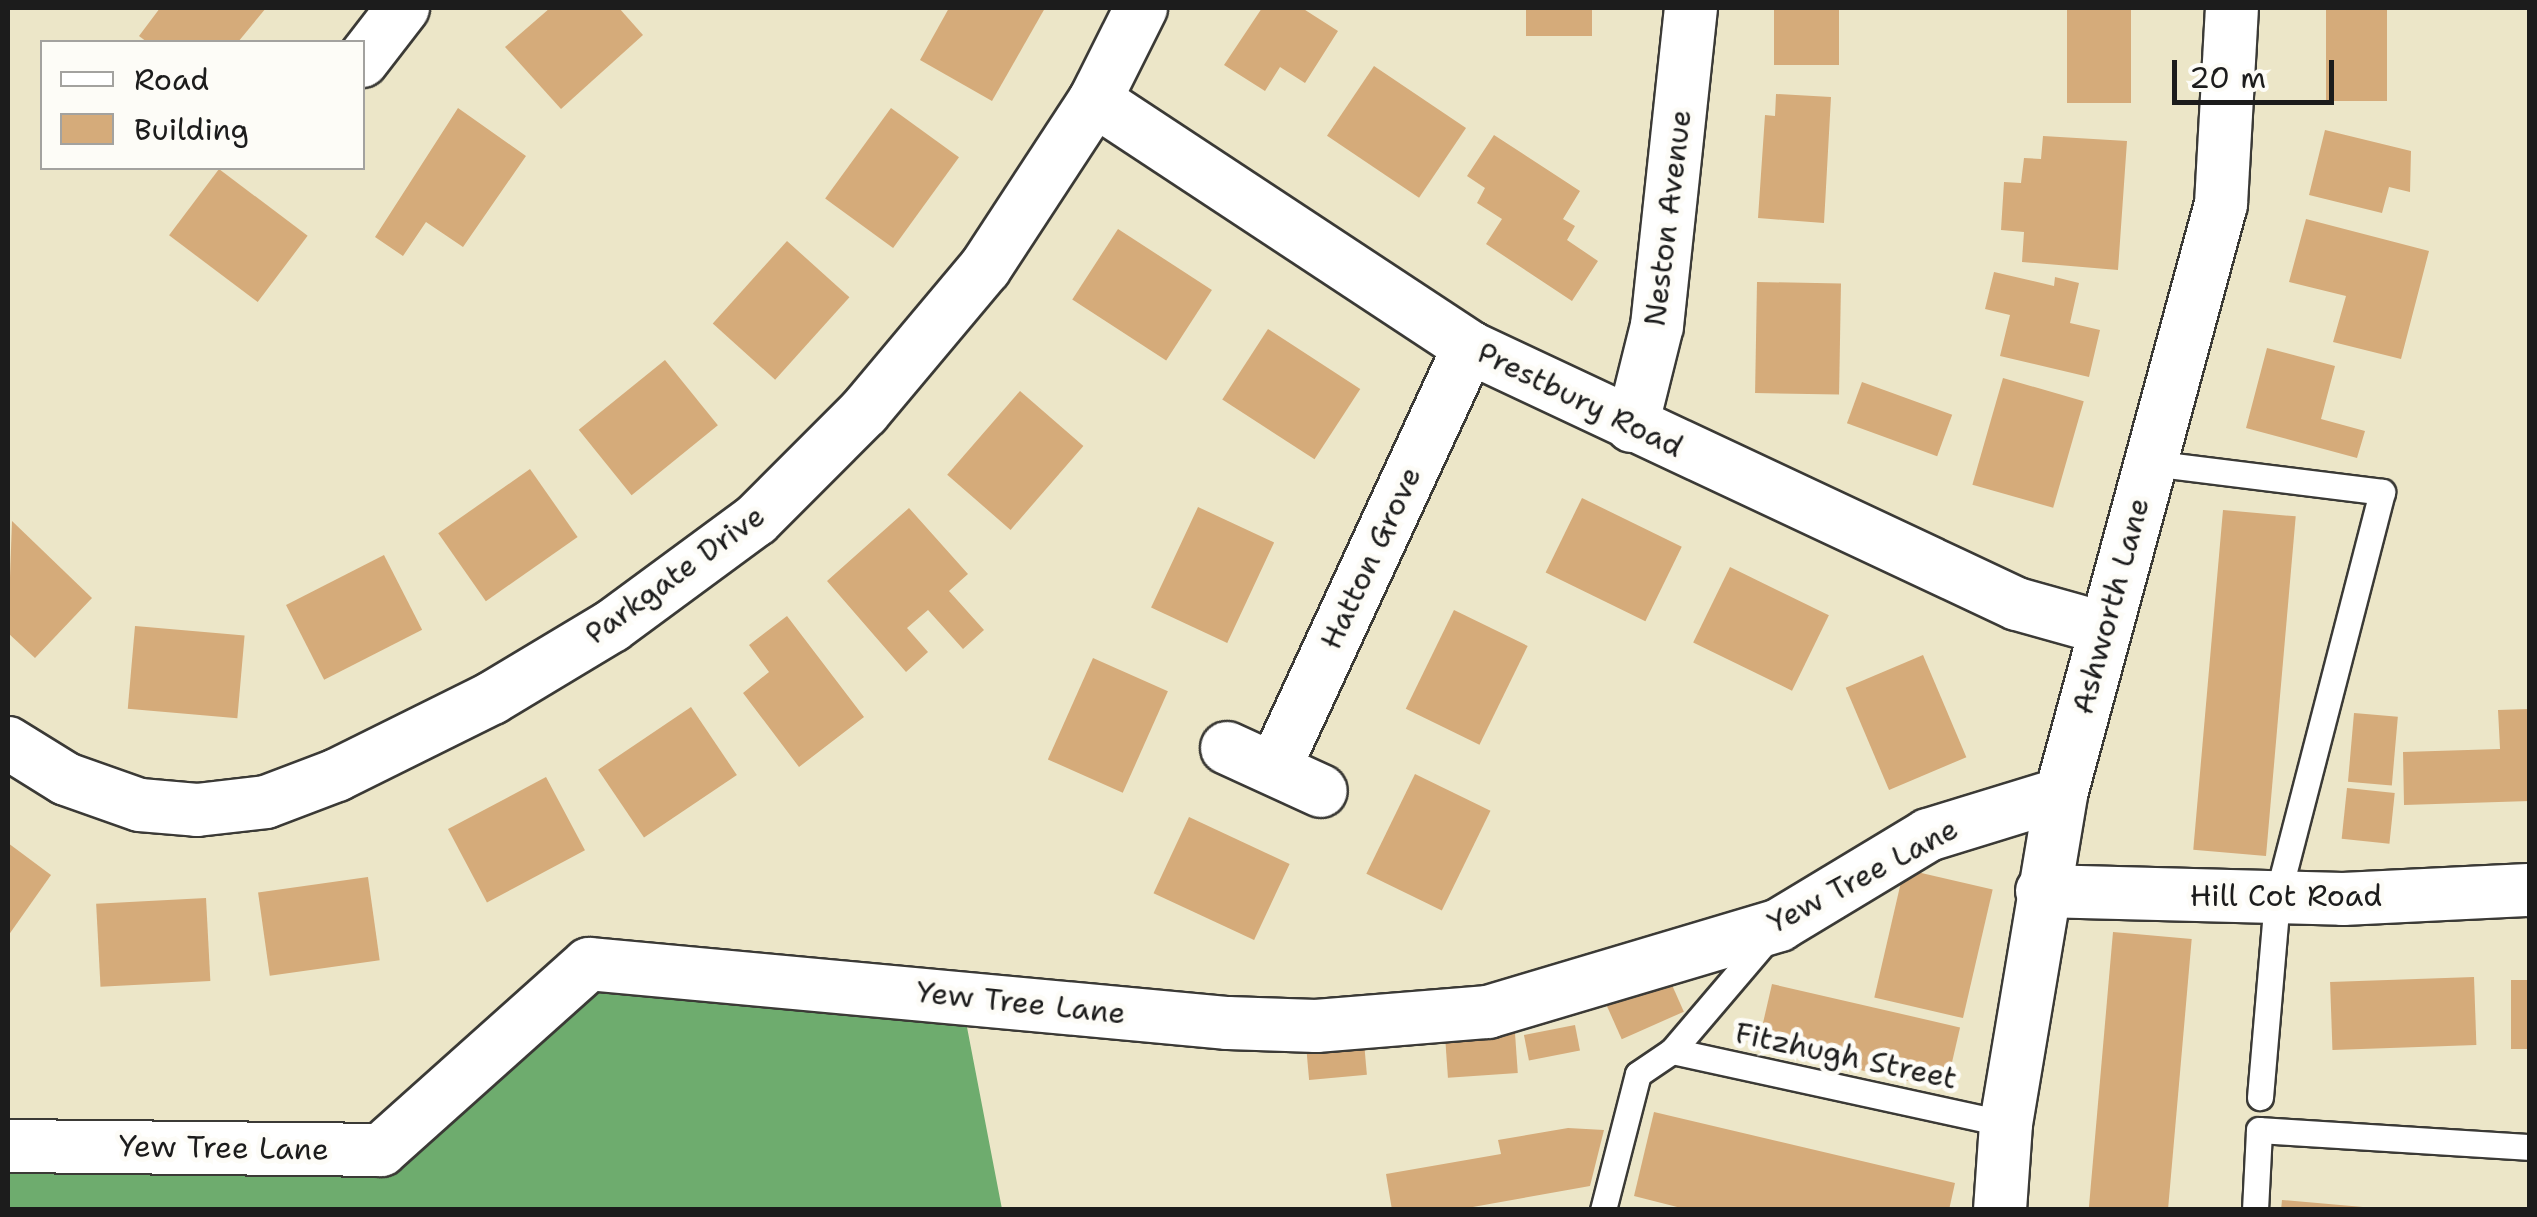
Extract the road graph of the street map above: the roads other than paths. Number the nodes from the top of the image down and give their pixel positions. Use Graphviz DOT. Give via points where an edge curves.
graph roads {
  1 [pos="404,8"];
  2 [pos="1142,8"];
  3 [pos="1691,8"];
  4 [pos="2232,8"];
  5 [pos="365,58"];
  6 [pos="1095,100"];
  7 [pos="1468,347"];
  8 [pos="1632,426"];
  9 [pos="2150,464"];
  10 [pos="2103,628"];
  11 [pos="8,744"];
  12 [pos="1227,748"];
  13 [pos="1274,770"];
  14 [pos="1321,791"];
  15 [pos="2061,794"];
  16 [pos="2530,890"];
  17 [pos="2042,891"];
  18 [pos="2278,898"];
  19 [pos="1780,925"];
  20 [pos="1672,1051"];
  21 [pos="2260,1097"];
  22 [pos="2006,1124"];
  23 [pos="8,1146"];
  24 [pos="2530,1147"];
  25 [pos="1604,1210"];
  26 [pos="2000,1210"];
  27 [pos="2254,1210"];
  1 -- 5 [label="street"];
  2 -- 6 [label="street, Parkgate Drive"];
  3 -- 8 [label="street, Neston Avenue" via="1656,326"];
  4 -- 9 [label="street, Ashworth Lane" via="2222,204"];
  6 -- 7 [label="street, Prestbury Road"];
  6 -- 11 [label="street, Parkgate Drive" via="986,268 864,412 756,520 612,626 492,698 337,776 266,802 197,810 140,806 84,786"];
  7 -- 8 [label="street, Prestbury Road"];
  7 -- 13 [label="street, Hatton Grove"];
  8 -- 10 [label="street, Prestbury Road" via="2016,604"];
  9 -- 10 [label="street, Ashworth Lane"];
  9 -- 18 [label="lane" via="2382,492"];
  10 -- 15 [label="street, Ashworth Lane"];
  12 -- 13 [label="street"];
  13 -- 14 [label="street"];
  15 -- 17 [label="street, Ashworth Lane"];
  15 -- 19 [label="street, Yew Tree Lane" via="1928,835"];
  16 -- 18 [label="street, Hill Cot Road"];
  17 -- 18 [label="street, Hill Cot Road"];
  17 -- 22 [label="street, Ashworth Lane"];
  18 -- 21 [label="lane"];
  19 -- 20 [label="lane"];
  19 -- 23 [label="street, Yew Tree Lane" via="1488,1012 1316,1026 588,964 380,1150"];
  20 -- 22 [label="lane, Fitzhugh Street"];
  20 -- 25 [label="lane" via="1638,1074"];
  22 -- 26 [label="street, Ashworth Lane"];
  24 -- 27 [label="lane" via="2259,1130"];
}
